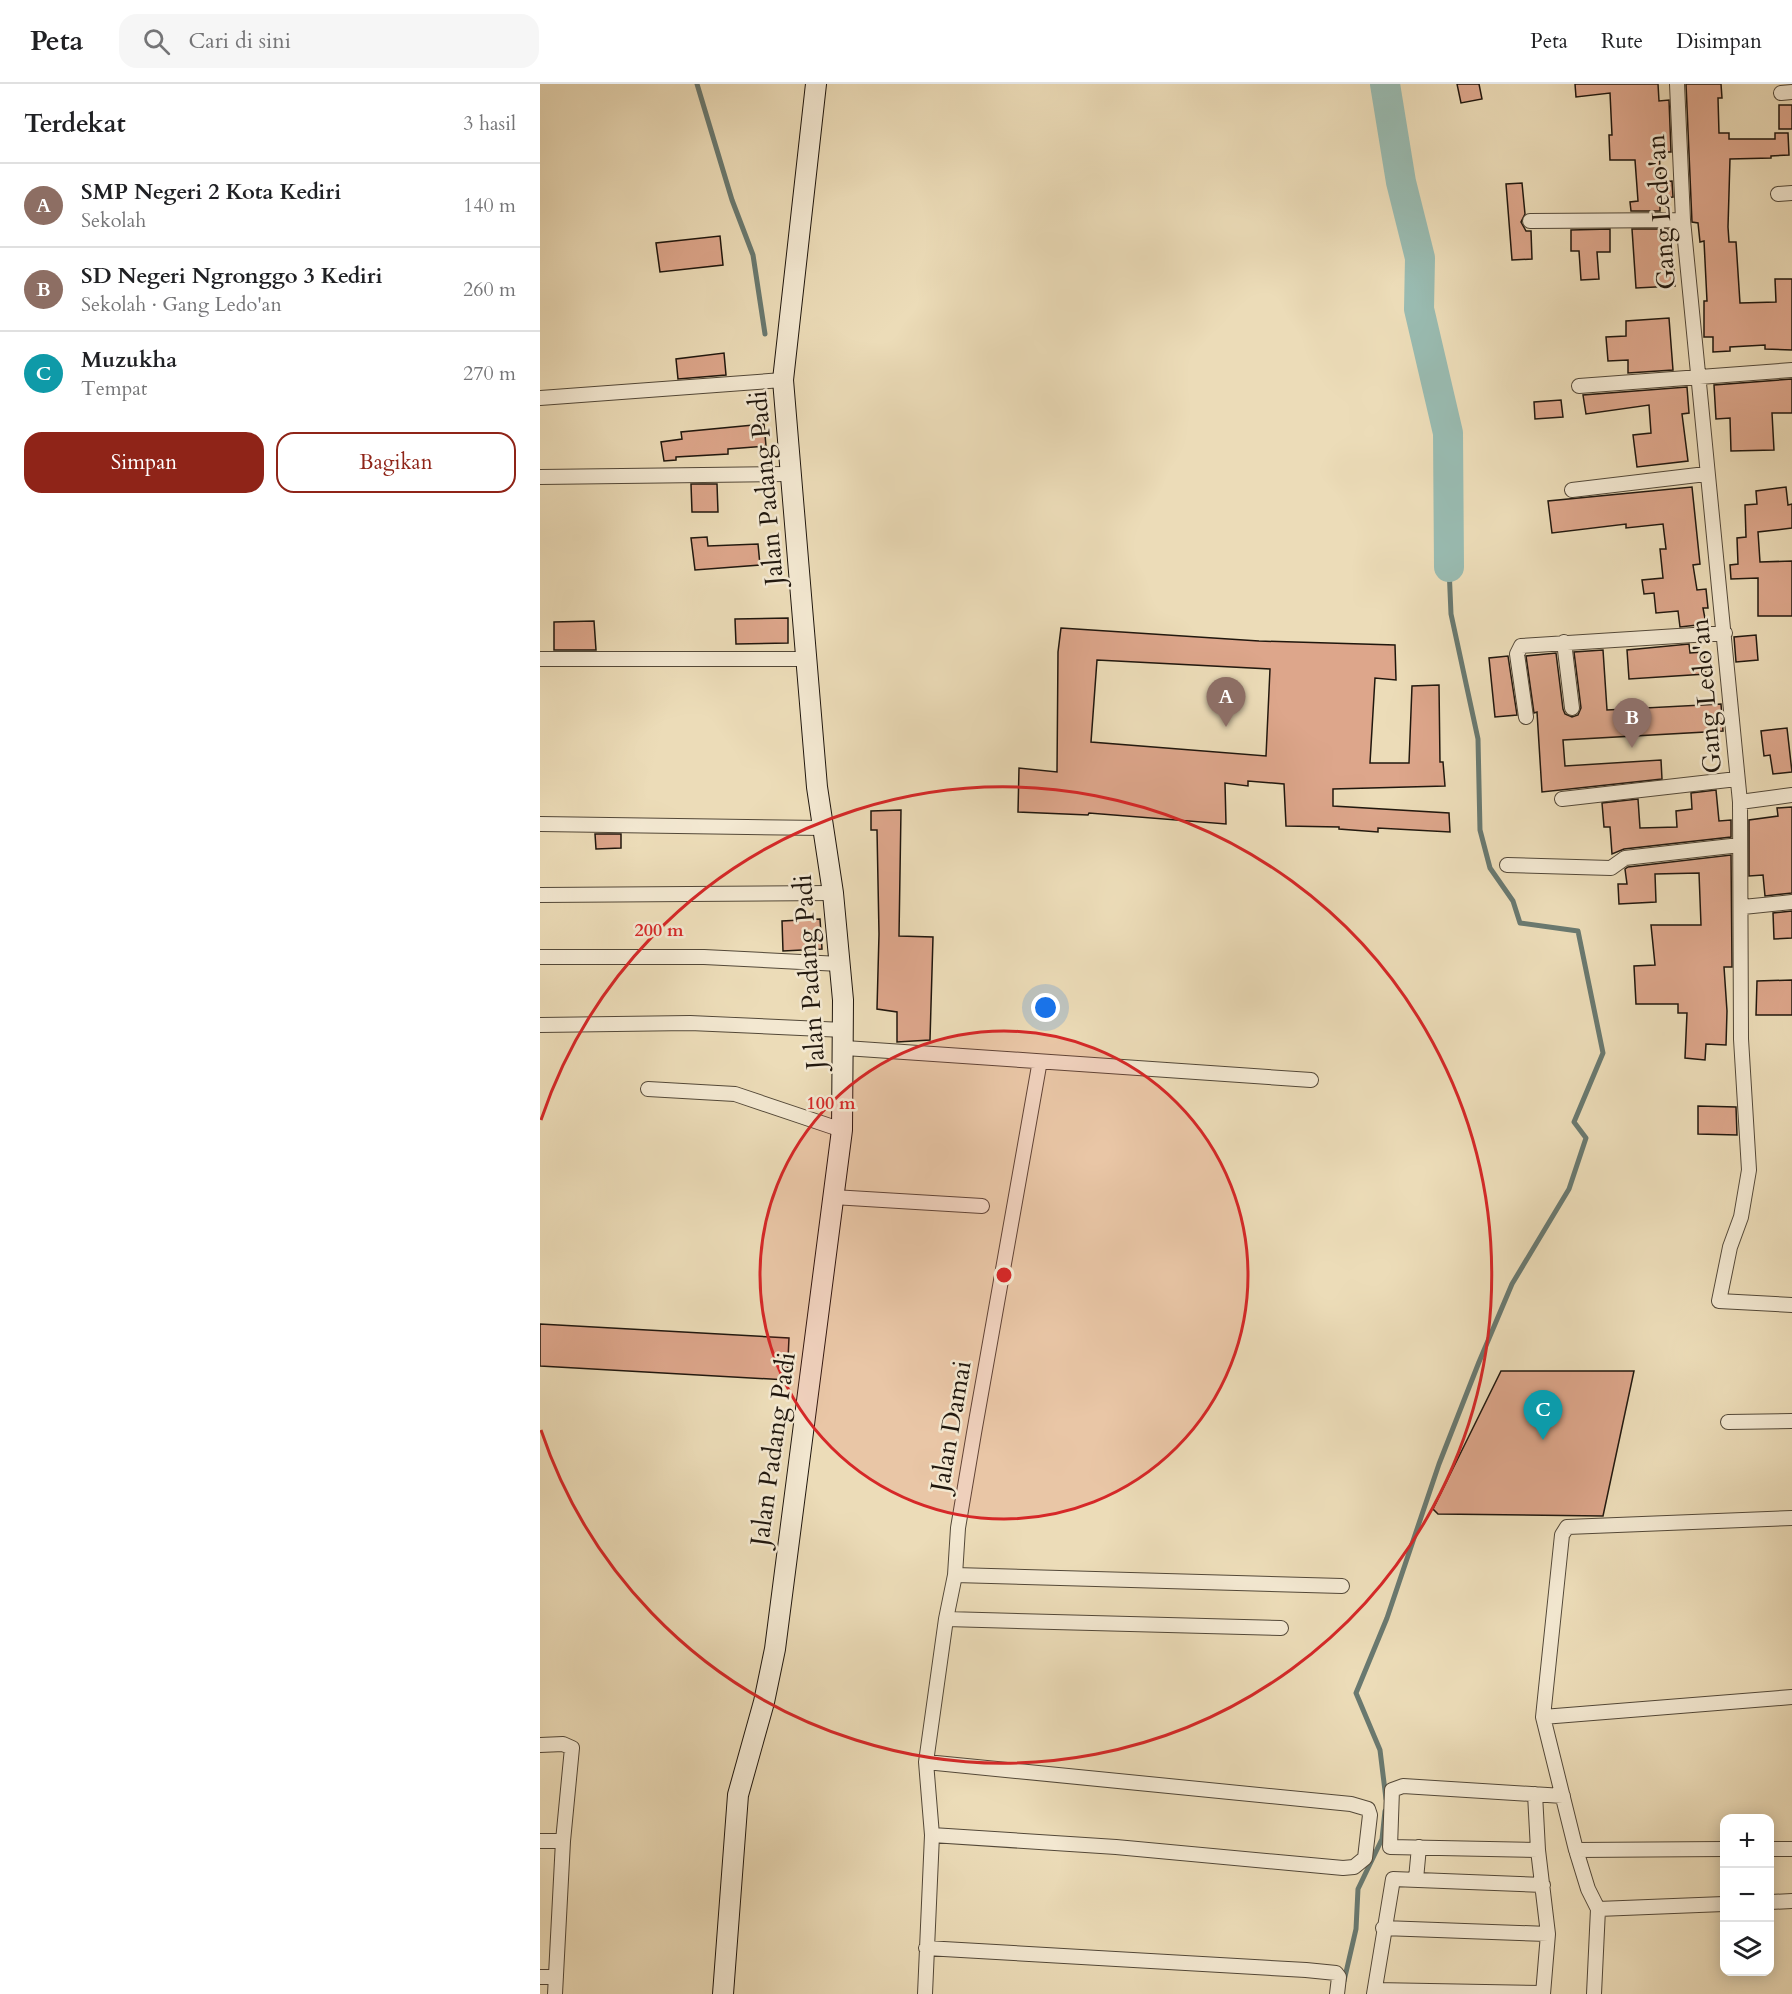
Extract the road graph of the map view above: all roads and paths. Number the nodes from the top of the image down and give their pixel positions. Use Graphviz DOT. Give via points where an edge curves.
graph roads {
  1 [pos="816,84"];
  2 [pos="1677,84"];
  3 [pos="1683,220"];
  4 [pos="1530,221"];
  5 [pos="1792,370"];
  6 [pos="1697,377"];
  7 [pos="783,380"];
  8 [pos="1580,386"];
  9 [pos="540,398"];
  10 [pos="789,474"];
  11 [pos="1706,474"];
  12 [pos="540,477"];
  13 [pos="1572,490"];
  14 [pos="1725,633"];
  15 [pos="1564,642"];
  16 [pos="540,659"];
  17 [pos="807,659"];
  18 [pos="1572,708"];
  19 [pos="1526,717"];
  20 [pos="1737,779"];
  21 [pos="1792,795"];
  22 [pos="1562,799"];
  23 [pos="1740,802"];
  24 [pos="540,824"];
  25 [pos="823,828"];
  26 [pos="1740,845"];
  27 [pos="1507,866"];
  28 [pos="833,893"];
  29 [pos="540,895"];
  30 [pos="1792,902"];
  31 [pos="1743,907"];
  32 [pos="540,957"];
  33 [pos="840,964"];
  34 [pos="540,1025"];
  35 [pos="844,1039"];
  36 [pos="1036,1061"];
  37 [pos="1311,1080"];
  38 [pos="648,1089"];
  39 [pos="842,1130"];
  40 [pos="833,1197"];
  41 [pos="982,1206"];
  42 [pos="1792,1305"];
  43 [pos="1792,1421"];
  44 [pos="1728,1422"];
  45 [pos="1792,1518"];
  46 [pos="956,1575"];
  47 [pos="1342,1586"];
  48 [pos="946,1619"];
  49 [pos="1281,1628"];
  50 [pos="1792,1697"];
  51 [pos="1543,1717"];
  52 [pos="540,1745"];
  53 [pos="926,1762"];
  54 [pos="1535,1794"];
  55 [pos="1563,1796"];
  56 [pos="932,1836"];
  57 [pos="540,1841"];
  58 [pos="562,1841"];
  59 [pos="1419,1847"];
  60 [pos="1720,1849"];
  61 [pos="1774,1849"];
  62 [pos="1792,1849"];
  63 [pos="1538,1850"];
  64 [pos="1576,1850"];
  65 [pos="1416,1879"];
  66 [pos="1543,1885"];
  67 [pos="1792,1901"];
  68 [pos="1774,1902"];
  69 [pos="1720,1904"];
  70 [pos="1598,1909"];
  71 [pos="1383,1928"];
  72 [pos="1548,1934"];
  73 [pos="926,1948"];
  74 [pos="540,1977"];
  75 [pos="556,1977"];
  76 [pos="1375,1992"];
  77 [pos="555,1994"];
  78 [pos="723,1994"];
  79 [pos="925,1994"];
  80 [pos="1337,1994"];
  81 [pos="1543,1994"];
  82 [pos="1594,1994"];
  1 -- 7 [label="main road, Jalan Padang Padi"];
  2 -- 3 [label="street, Gang Ledo'an"];
  3 -- 4 [label="street"];
  3 -- 6 [label="street, Gang Ledo'an"];
  5 -- 6 [label="street"];
  6 -- 8 [label="street"];
  6 -- 11 [label="street, Gang Ledo'an"];
  7 -- 9 [label="street"];
  7 -- 10 [label="main road, Jalan Padang Padi"];
  10 -- 12 [label="street"];
  10 -- 17 [label="main road, Jalan Padang Padi"];
  11 -- 13 [label="street"];
  11 -- 14 [label="street, Gang Ledo'an"];
  14 -- 15 [label="street"];
  14 -- 20 [label="street, Gang Ledo'an"];
  15 -- 18 [label="street"];
  15 -- 19 [label="street" via="1517,650"];
  16 -- 17 [label="street"];
  17 -- 25 [label="main road, Jalan Padang Padi"];
  20 -- 22 [label="street"];
  20 -- 23 [label="street, Gang Ledo'an"];
  21 -- 23 [label="street"];
  23 -- 26 [label="street, Gang Ledo'an"];
  24 -- 25 [label="street"];
  25 -- 28 [label="main road, Jalan Padang Padi"];
  26 -- 27 [label="street" via="1625,858 1611,868"];
  26 -- 31 [label="street, Gang Ledo'an"];
  28 -- 29 [label="street"];
  28 -- 33 [label="main road, Jalan Padang Padi"];
  30 -- 31 [label="street"];
  31 -- 42 [label="street, Gang Ledo'an" via="1741,1039 1749,1170 1742,1217 1730,1247 1719,1301"];
  32 -- 33 [label="street" via="704,957"];
  33 -- 35 [label="main road, Jalan Padang Padi"];
  34 -- 35 [label="street" via="690,1023"];
  35 -- 36 [label="street"];
  35 -- 39 [label="main road, Jalan Padang Padi"];
  36 -- 37 [label="street"];
  36 -- 46 [label="street, Jalan Damai" via="1039,1073 958,1528"];
  38 -- 39 [label="street" via="735,1094"];
  39 -- 40 [label="main road, Jalan Padang Padi"];
  40 -- 41 [label="street"];
  40 -- 78 [label="main road, Jalan Padang Padi" via="771,1673 738,1795"];
  43 -- 44 [label="street"];
  45 -- 51 [label="street" via="1567,1527 1561,1543"];
  46 -- 47 [label="street"];
  46 -- 48 [label="street, Jalan Damai"];
  48 -- 49 [label="street"];
  48 -- 53 [label="street, Jalan Damai"];
  50 -- 51 [label="street"];
  51 -- 55 [label="street"];
  52 -- 58 [label="street" via="563,1744 572,1748"];
  53 -- 56 [label="street, Jalan Damai"];
  53 -- 56 [label="street" via="1351,1804 1368,1809 1371,1815 1365,1857 1354,1867 1342,1868 1116,1847"];
  54 -- 55 [label="street"];
  54 -- 59 [label="street" via="1398,1786 1392,1792 1390,1847"];
  54 -- 63 [label="street"];
  55 -- 64 [label="street"];
  56 -- 73 [label="street, Jalan Damai"];
  57 -- 58 [label="street"];
  58 -- 75 [label="street"];
  59 -- 63 [label="street"];
  59 -- 65 [label="street"];
  60 -- 64 [label="street"];
  61 -- 62 [label="street"];
  63 -- 66 [label="street"];
  64 -- 70 [label="street"];
  65 -- 66 [label="street"];
  65 -- 71 [label="street" via="1393,1879"];
  66 -- 72 [label="street"];
  67 -- 68 [label="street"];
  69 -- 70 [label="street"];
  70 -- 82 [label="street"];
  71 -- 72 [label="street"];
  71 -- 76 [label="street"];
  72 -- 81 [label="street"];
  73 -- 79 [label="street, Jalan Damai"];
  73 -- 80 [label="street" via="1336,1973"];
  74 -- 75 [label="street"];
  75 -- 77 [label="street"];
  76 -- 81 [label="street"];
}
